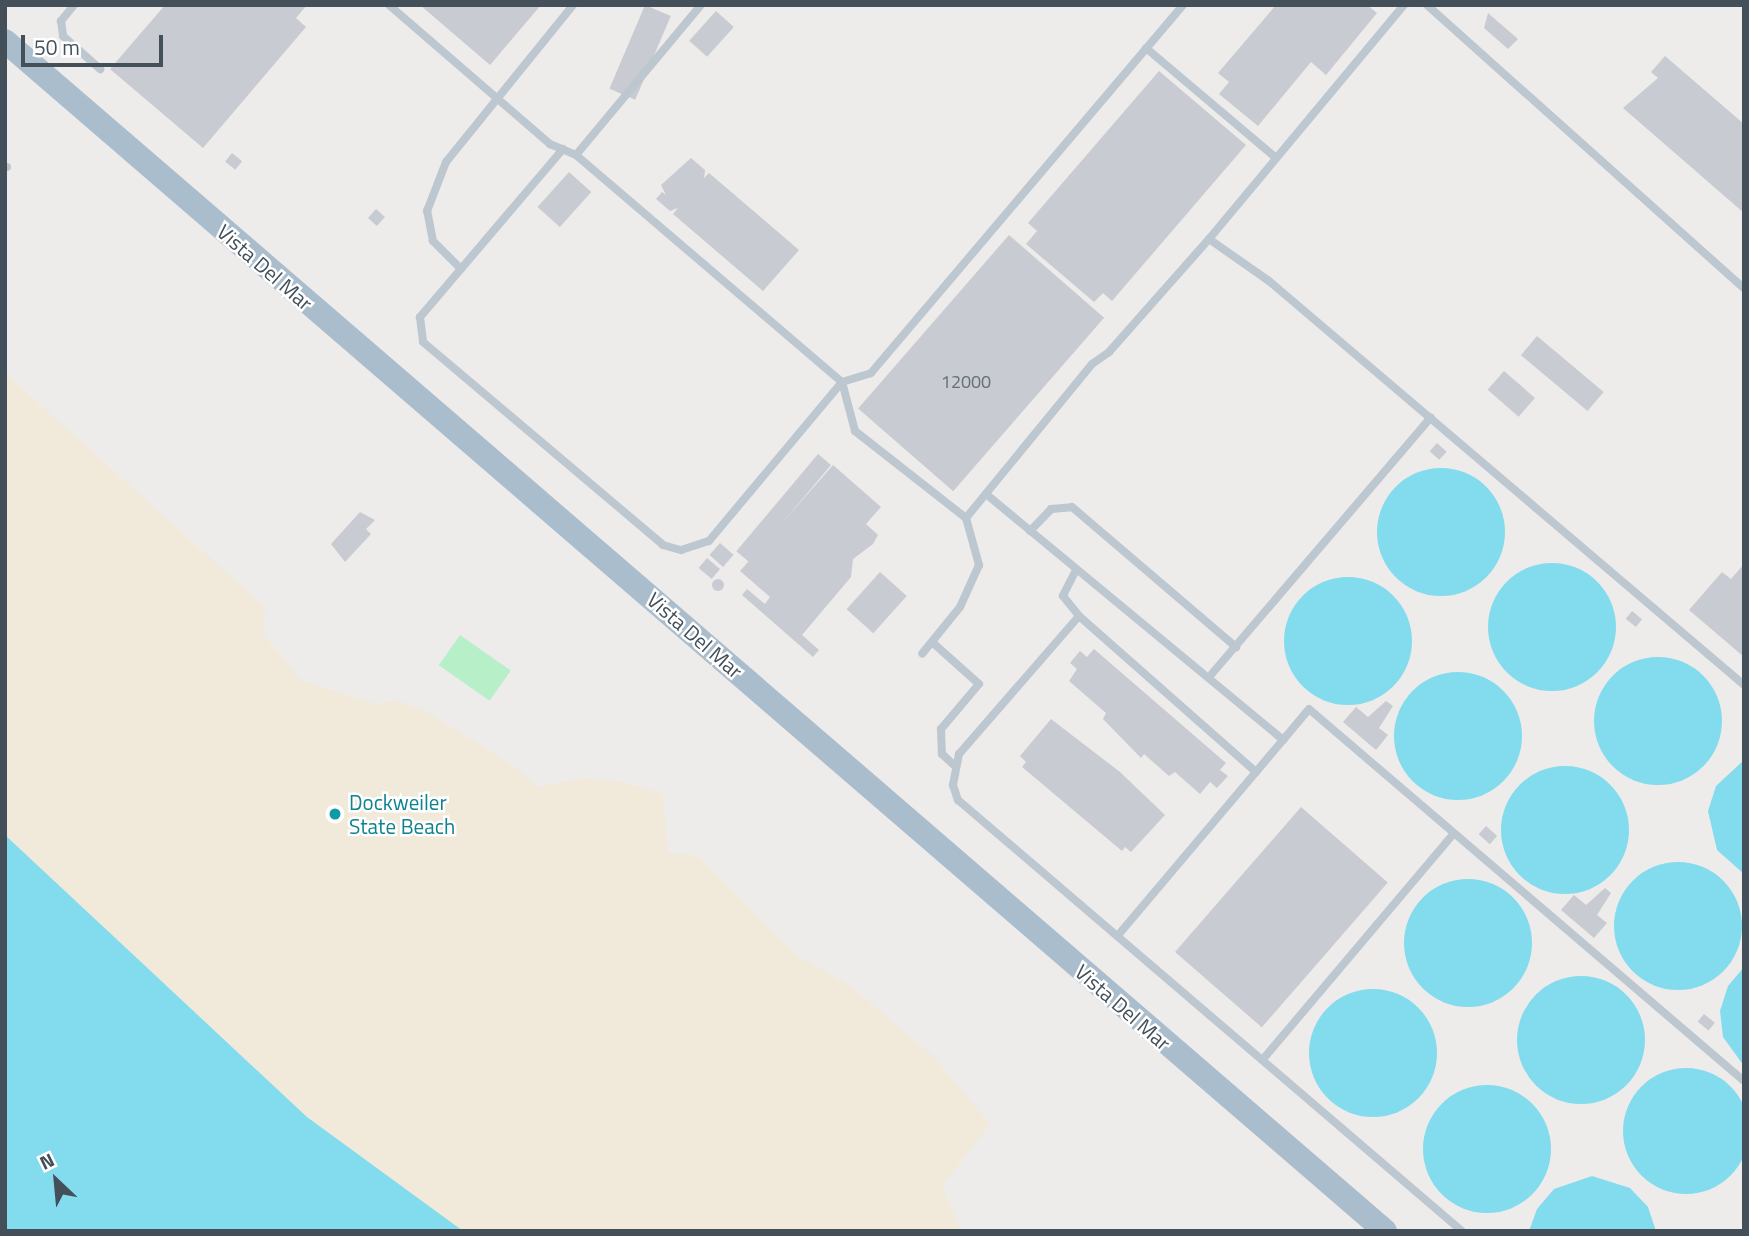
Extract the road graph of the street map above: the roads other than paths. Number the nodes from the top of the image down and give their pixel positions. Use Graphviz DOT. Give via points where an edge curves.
graph roads {
  1 [pos="74,5"];
  2 [pos="389,5"];
  3 [pos="573,5"];
  4 [pos="701,5"];
  5 [pos="1183,5"];
  6 [pos="1404,5"];
  7 [pos="1427,5"];
  8 [pos="5,41"];
  9 [pos="1146,48"];
  10 [pos="100,69"];
  11 [pos="495,96"];
  12 [pos="563,149"];
  13 [pos="576,155"];
  14 [pos="1276,158"];
  15 [pos="1209,239"];
  16 [pos="461,269"];
  17 [pos="1744,288"];
  18 [pos="842,382"];
  19 [pos="1431,417"];
  20 [pos="986,494"];
  21 [pos="967,518"];
  22 [pos="1030,531"];
  23 [pos="1076,570"];
  24 [pos="1079,616"];
  25 [pos="932,642"];
  26 [pos="1236,647"];
  27 [pos="922,654"];
  28 [pos="1210,676"];
  29 [pos="1744,685"];
  30 [pos="1283,740"];
  31 [pos="954,765"];
  32 [pos="1256,772"];
  33 [pos="1453,834"];
  34 [pos="1120,933"];
  35 [pos="1264,1058"];
  36 [pos="1744,1081"];
  37 [pos="1385,1231"];
  38 [pos="1462,1231"];
  1 -- 10 [label="lane" via="61,21 63,36"];
  2 -- 11 [label="lane"];
  3 -- 11 [label="lane"];
  4 -- 13 [label="lane"];
  5 -- 9 [label="lane"];
  6 -- 14 [label="lane"];
  7 -- 17 [label="lane"];
  8 -- 37 [label="main road, Vista Del Mar"];
  9 -- 14 [label="lane"];
  9 -- 18 [label="lane" via="871,373"];
  11 -- 12 [label="lane"];
  11 -- 16 [label="lane" via="446,162 427,211 433,241"];
  12 -- 13 [label="lane"];
  12 -- 16 [label="lane"];
  13 -- 18 [label="lane"];
  14 -- 15 [label="lane"];
  15 -- 19 [label="lane" via="1269,281"];
  15 -- 20 [label="lane" via="1109,352 1092,364"];
  16 -- 18 [label="lane" via="420,317 423,342 663,545 681,550 709,541"];
  18 -- 21 [label="lane" via="855,431"];
  19 -- 26 [label="lane"];
  19 -- 29 [label="lane"];
  20 -- 21 [label="lane"];
  20 -- 22 [label="lane"];
  21 -- 25 [label="lane" via="979,565 960,607"];
  22 -- 23 [label="lane"];
  22 -- 26 [label="lane" via="1051,509 1072,507"];
  23 -- 24 [label="lane" via="1063,596"];
  23 -- 28 [label="lane"];
  24 -- 31 [label="lane"];
  24 -- 32 [label="lane"];
  25 -- 27 [label="lane"];
  25 -- 31 [label="lane" via="979,684 941,729 942,754"];
  26 -- 28 [label="lane"];
  28 -- 30 [label="lane"];
  30 -- 32 [label="lane"];
  30 -- 33 [label="lane" via="1309,709"];
  31 -- 34 [label="lane" via="958,800"];
  32 -- 34 [label="lane"];
  33 -- 35 [label="lane"];
  33 -- 36 [label="lane"];
  34 -- 35 [label="lane"];
  35 -- 38 [label="lane"];
}
